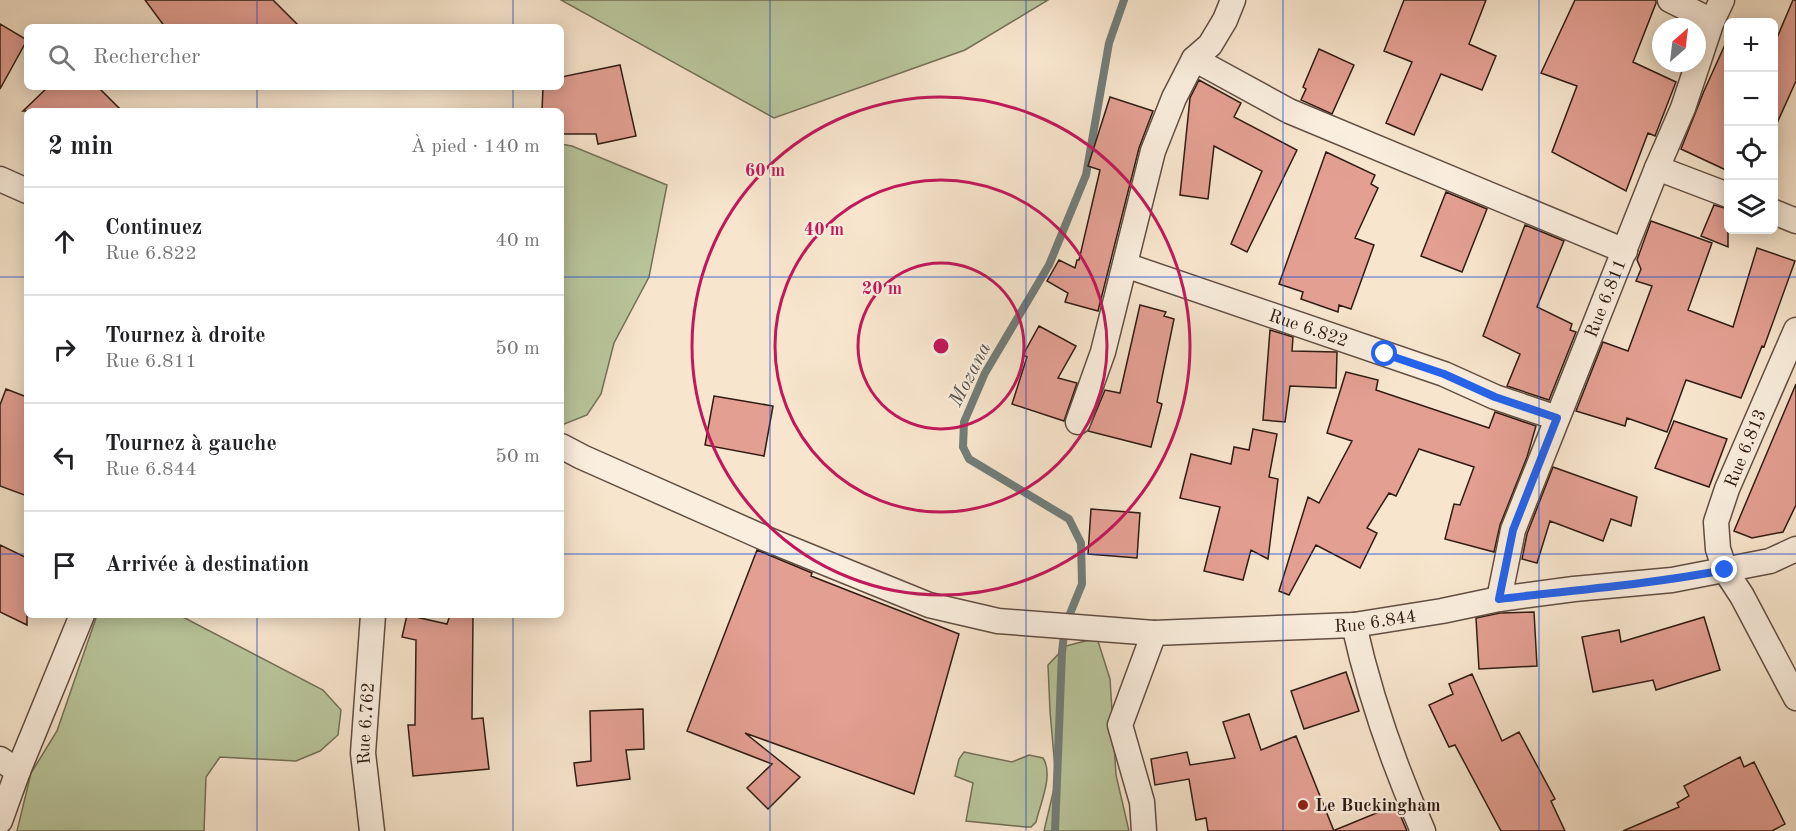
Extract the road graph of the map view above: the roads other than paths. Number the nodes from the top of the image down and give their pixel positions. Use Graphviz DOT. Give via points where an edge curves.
graph roads {
  1 [pos="1233,0"];
  2 [pos="1670,0"];
  3 [pos="1717,10"];
  4 [pos="1194,59"];
  5 [pos="1657,168"];
  6 [pos="0,179"];
  7 [pos="24,190"];
  8 [pos="1724,193"];
  9 [pos="1778,214"];
  10 [pos="1796,221"];
  11 [pos="1625,251"];
  12 [pos="1125,265"];
  13 [pos="1796,330"];
  14 [pos="1557,418"];
  15 [pos="1078,422"];
  16 [pos="564,448"];
  17 [pos="1796,549"];
  18 [pos="1725,570"];
  19 [pos="1499,599"];
  20 [pos="81,618"];
  21 [pos="374,618"];
  22 [pos="1354,625"];
  23 [pos="1154,633"];
  24 [pos="1796,698"];
  25 [pos="9,765"];
  26 [pos="0,821"];
  27 [pos="372,831"];
  28 [pos="1144,831"];
  29 [pos="1423,831"];
  1 -- 4 [label="street" via="1210,45"];
  2 -- 3 [label="street"];
  3 -- 5 [label="street, Rue 6.811" via="1683,108"];
  4 -- 11 [label="street" via="1290,111"];
  4 -- 12 [label="street" via="1154,151"];
  5 -- 8 [label="street"];
  5 -- 11 [label="street, Rue 6.811"];
  6 -- 7 [label="street"];
  9 -- 10 [label="street"];
  11 -- 14 [label="street, Rue 6.811"];
  12 -- 14 [label="street, Rue 6.822" via="1434,371"];
  12 -- 15 [label="street" via="1103,352"];
  13 -- 18 [label="street, Rue 6.813" via="1716,522 1718,549"];
  14 -- 19 [label="street, Rue 6.811" via="1513,530"];
  16 -- 23 [label="street, Rue 6.844" via="768,540 929,605 998,621"];
  17 -- 18 [label="street, Rue 6.844" via="1770,561"];
  18 -- 19 [label="street, Rue 6.844" via="1672,580"];
  18 -- 24 [label="street, Rue 6.813"];
  19 -- 22 [label="street, Rue 6.844"];
  20 -- 25 [label="street"];
  21 -- 27 [label="street, Rue 6.762" via="363,753"];
  22 -- 23 [label="street, Rue 6.844"];
  22 -- 29 [label="street" via="1367,683"];
  23 -- 28 [label="street" via="1120,725 1142,802"];
  25 -- 26 [label="street"];
}
